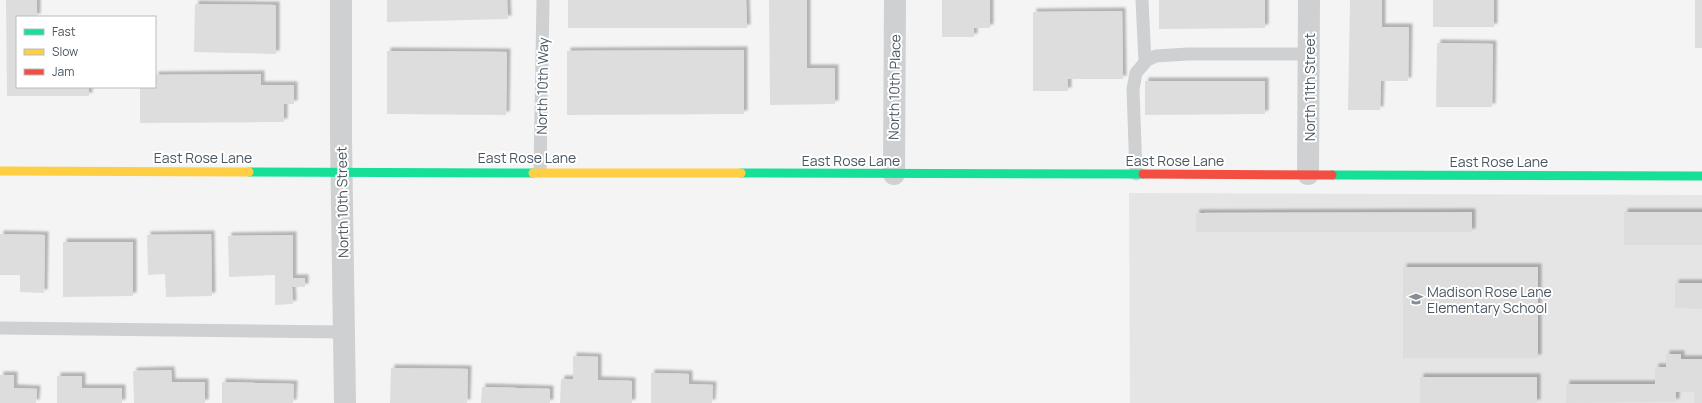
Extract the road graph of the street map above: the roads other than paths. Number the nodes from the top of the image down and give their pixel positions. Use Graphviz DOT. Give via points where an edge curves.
graph roads {
  1 [pos="341,0"];
  2 [pos="543,0"];
  3 [pos="895,0"];
  4 [pos="1142,0"];
  5 [pos="1309,0"];
  6 [pos="1309,54"];
  7 [pos="1145,62"];
  8 [pos="341,170"];
  9 [pos="0,171"];
  10 [pos="540,171"];
  11 [pos="894,174"];
  12 [pos="1136,174"];
  13 [pos="1308,174"];
  14 [pos="1702,176"];
  15 [pos="0,328"];
  16 [pos="344,332"];
  17 [pos="345,403"];
  1 -- 8 [label="street, North 10th Street"];
  2 -- 10 [label="lane, North 10th Way"];
  3 -- 11 [label="street, North 10th Place"];
  4 -- 7 [label="lane"];
  5 -- 6 [label="street, North 11th Street"];
  6 -- 7 [label="lane" via="1188,54 1156,56"];
  6 -- 13 [label="street, North 11th Street"];
  7 -- 12 [label="lane" via="1136,72 1132,89"];
  8 -- 9 [label="street, East Rose Lane"];
  8 -- 10 [label="street, East Rose Lane"];
  8 -- 16 [label="street, North 10th Street"];
  10 -- 11 [label="street, East Rose Lane"];
  11 -- 12 [label="street, East Rose Lane"];
  12 -- 13 [label="street, East Rose Lane"];
  13 -- 14 [label="street, East Rose Lane"];
  15 -- 16 [label="lane"];
  16 -- 17 [label="street, North 10th Street"];
}
